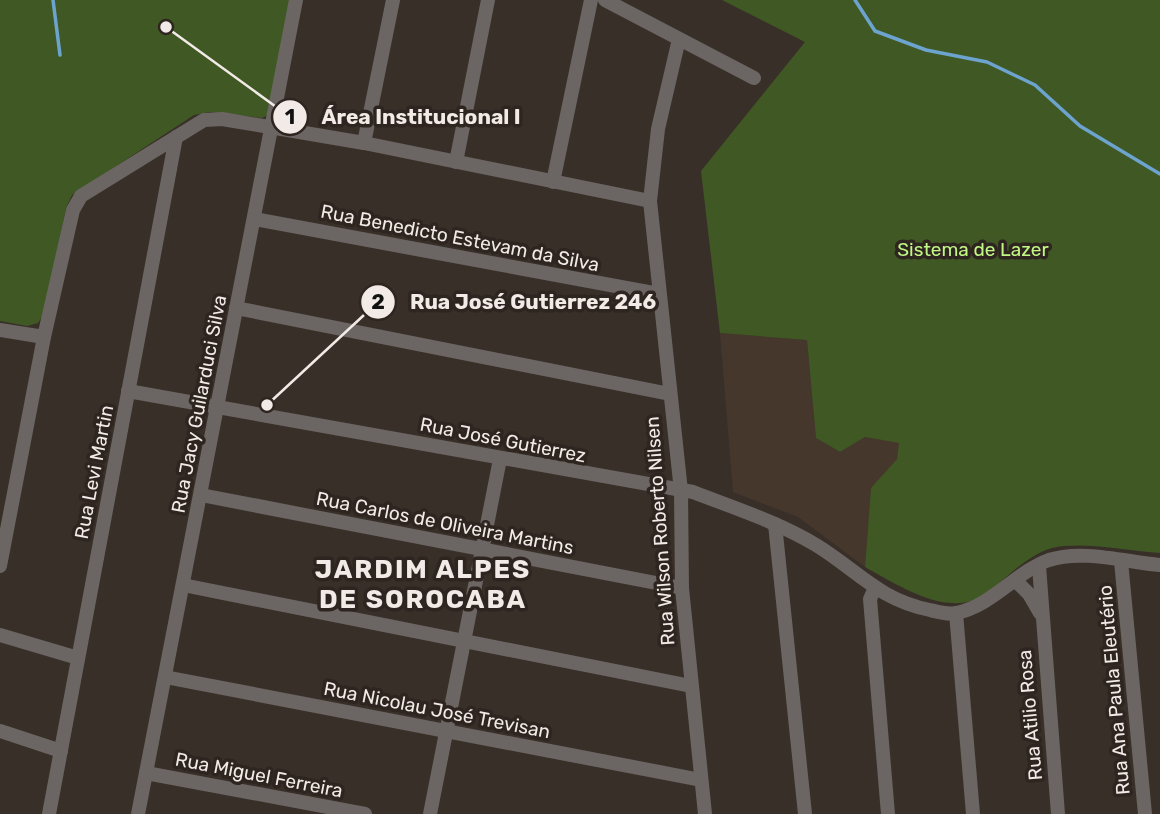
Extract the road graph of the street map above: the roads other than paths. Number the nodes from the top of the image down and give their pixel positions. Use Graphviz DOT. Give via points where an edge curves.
graph roads {
  1 [pos="296,0"];
  2 [pos="393,0"];
  3 [pos="488,0"];
  4 [pos="591,0"];
  5 [pos="605,0"];
  6 [pos="679,39"];
  7 [pos="754,78"];
  8 [pos="271,127"];
  9 [pos="176,137"];
  10 [pos="364,143"];
  11 [pos="456,162"];
  12 [pos="553,182"];
  13 [pos="650,201"];
  14 [pos="254,219"];
  15 [pos="659,294"];
  16 [pos="236,308"];
  17 [pos="0,330"];
  18 [pos="44,337"];
  19 [pos="128,391"];
  20 [pos="670,394"];
  21 [pos="219,407"];
  22 [pos="500,459"];
  23 [pos="681,491"];
  24 [pos="201,495"];
  25 [pos="775,524"];
  26 [pos="800,537"];
  27 [pos="482,550"];
  28 [pos="1121,561"];
  29 [pos="1160,565"];
  30 [pos="0,566"];
  31 [pos="779,566"];
  32 [pos="1039,566"];
  33 [pos="1016,581"];
  34 [pos="183,585"];
  35 [pos="682,588"];
  36 [pos="874,590"];
  37 [pos="956,613"];
  38 [pos="1040,613"];
  39 [pos="0,635"];
  40 [pos="465,641"];
  41 [pos="78,658"];
  42 [pos="166,677"];
  43 [pos="691,686"];
  44 [pos="0,731"];
  45 [pos="447,731"];
  46 [pos="61,751"];
  47 [pos="146,773"];
  48 [pos="701,780"];
  49 [pos="49,814"];
  50 [pos="138,814"];
  51 [pos="365,814"];
  52 [pos="430,814"];
  53 [pos="705,814"];
  54 [pos="805,814"];
  55 [pos="888,814"];
  56 [pos="972,814"];
  57 [pos="1058,814"];
  58 [pos="1145,814"];
  1 -- 8 [label="street, Rua Jacy Guilarduci Silva"];
  2 -- 10 [label="street"];
  3 -- 11 [label="street"];
  4 -- 12 [label="street"];
  5 -- 6 [label="street"];
  6 -- 7 [label="street"];
  6 -- 13 [label="street, Rua Wilson Roberto Nilsen" via="658,129"];
  8 -- 9 [label="street" via="204,120"];
  8 -- 10 [label="street"];
  8 -- 14 [label="street, Rua Jacy Guilarduci Silva"];
  9 -- 18 [label="street" via="81,196 73,211"];
  9 -- 19 [label="street, Rua Levi Martin"];
  10 -- 11 [label="street"];
  11 -- 12 [label="street"];
  12 -- 13 [label="street"];
  13 -- 15 [label="street, Rua Wilson Roberto Nilsen"];
  14 -- 15 [label="street, Rua Benedicto Estevam da Silva"];
  14 -- 16 [label="street, Rua Jacy Guilarduci Silva"];
  15 -- 20 [label="street, Rua Wilson Roberto Nilsen"];
  16 -- 20 [label="street"];
  16 -- 21 [label="street, Rua Jacy Guilarduci Silva"];
  17 -- 18 [label="street"];
  18 -- 30 [label="street"];
  19 -- 21 [label="street, Rua José Gutierrez"];
  19 -- 41 [label="street, Rua Levi Martin"];
  20 -- 23 [label="street, Rua Wilson Roberto Nilsen"];
  21 -- 22 [label="street, Rua José Gutierrez"];
  21 -- 24 [label="street, Rua Jacy Guilarduci Silva"];
  22 -- 23 [label="street, Rua José Gutierrez"];
  22 -- 27 [label="street"];
  23 -- 25 [label="street, Rua José Gutierrez"];
  23 -- 35 [label="street, Rua Wilson Roberto Nilsen"];
  24 -- 27 [label="street, Rua Carlos de Oliveira Martins"];
  24 -- 34 [label="street, Rua Jacy Guilarduci Silva"];
  25 -- 26 [label="street, Rua José Gutierrez"];
  25 -- 31 [label="street"];
  26 -- 31 [label="street" via="785,551"];
  26 -- 36 [label="street, Rua José Gutierrez"];
  27 -- 35 [label="street, Rua Carlos de Oliveira Martins"];
  27 -- 40 [label="street"];
  28 -- 29 [label="street"];
  28 -- 32 [label="street" via="1060,558"];
  28 -- 58 [label="street, Rua Ana Paula Eleutério"];
  31 -- 54 [label="street"];
  32 -- 33 [label="street"];
  32 -- 38 [label="street, Rua Atilio Rosa"];
  33 -- 37 [label="street"];
  33 -- 38 [label="street"];
  34 -- 40 [label="street"];
  34 -- 42 [label="street, Rua Jacy Guilarduci Silva"];
  35 -- 43 [label="street, Rua Wilson Roberto Nilsen"];
  36 -- 37 [label="street, Rua José Gutierrez" via="917,608"];
  36 -- 55 [label="street" via="870,599"];
  37 -- 56 [label="street"];
  38 -- 57 [label="street, Rua Atilio Rosa"];
  39 -- 41 [label="street"];
  40 -- 43 [label="street"];
  40 -- 45 [label="street"];
  41 -- 46 [label="street, Rua Levi Martin"];
  42 -- 45 [label="street, Rua Nicolau José Trevisan"];
  42 -- 47 [label="street, Rua Jacy Guilarduci Silva"];
  43 -- 48 [label="street, Rua Wilson Roberto Nilsen"];
  44 -- 46 [label="street"];
  45 -- 48 [label="street, Rua Nicolau José Trevisan"];
  45 -- 52 [label="street"];
  46 -- 49 [label="street, Rua Levi Martin"];
  47 -- 50 [label="street, Rua Jacy Guilarduci Silva"];
  47 -- 51 [label="street, Rua Miguel Ferreira"];
  48 -- 53 [label="street, Rua Wilson Roberto Nilsen"];
}
